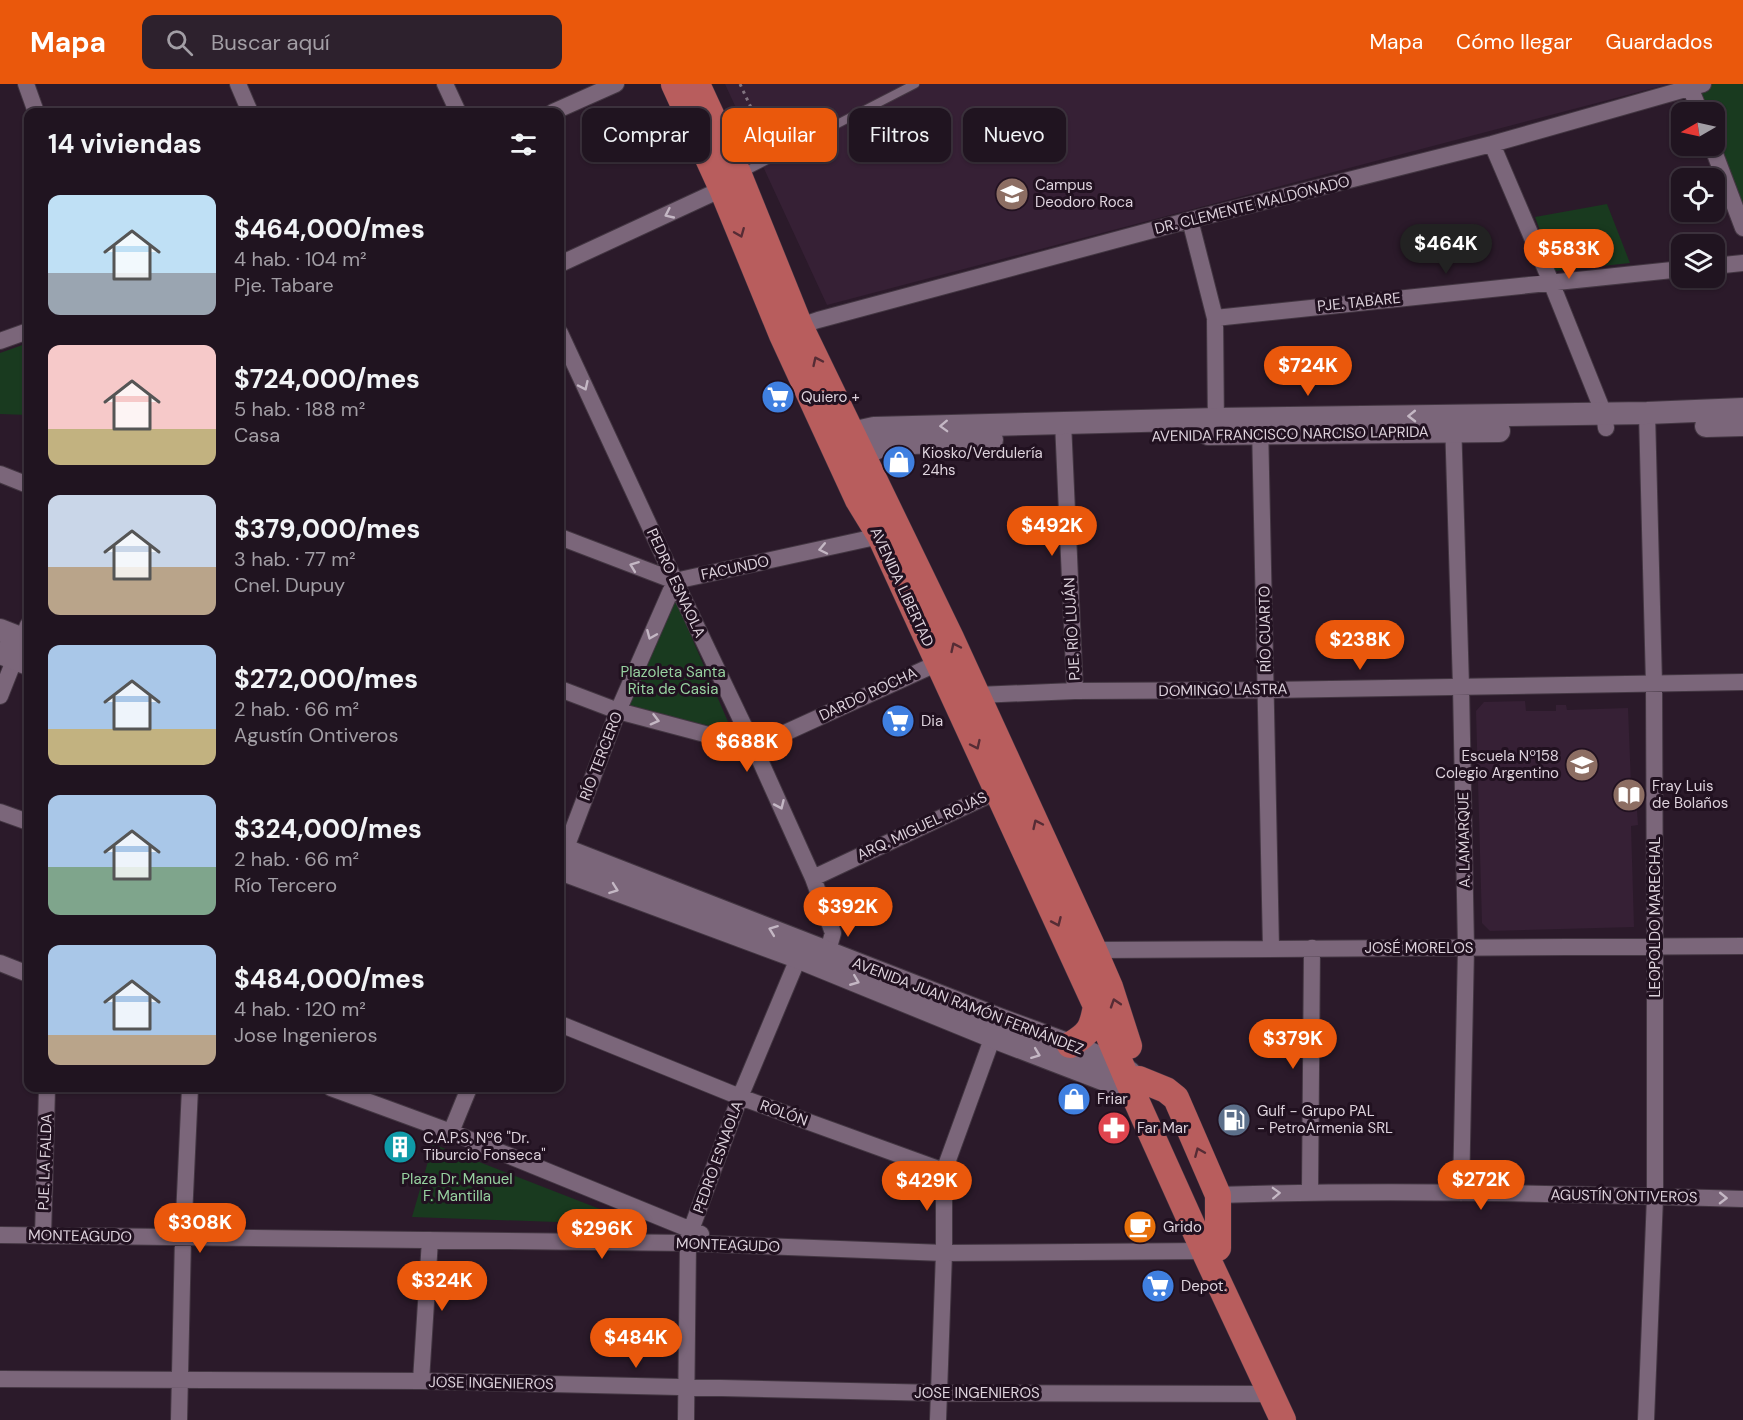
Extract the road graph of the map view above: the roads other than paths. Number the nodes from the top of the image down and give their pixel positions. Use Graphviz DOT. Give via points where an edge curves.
graph roads {
  1 [pos="26,84"];
  2 [pos="238,84"];
  3 [pos="445,84"];
  4 [pos="616,84"];
  5 [pos="674,84"];
  6 [pos="697,84"];
  7 [pos="915,84"];
  8 [pos="1697,86"];
  9 [pos="1699,102"];
  10 [pos="35,108"];
  11 [pos="248,108"];
  12 [pos="456,108"];
  13 [pos="562,108"];
  14 [pos="1492,144"];
  15 [pos="1716,156"];
  16 [pos="730,182"];
  17 [pos="1190,220"];
  18 [pos="1743,228"];
  19 [pos="564,262"];
  20 [pos="1743,263"];
  21 [pos="1725,265"];
  22 [pos="1671,270"];
  23 [pos="1551,282"];
  24 [pos="1215,318"];
  25 [pos="800,326"];
  26 [pos="24,332"];
  27 [pos="0,340"];
  28 [pos="564,342"];
  29 [pos="1743,409"];
  30 [pos="1647,420"];
  31 [pos="1605,421"];
  32 [pos="1454,424"];
  33 [pos="1743,425"];
  34 [pos="1216,426"];
  35 [pos="1260,426"];
  36 [pos="1064,429"];
  37 [pos="852,444"];
  38 [pos="0,474"];
  39 [pos="24,483"];
  40 [pos="880,536"];
  41 [pos="564,539"];
  42 [pos="675,581"];
  43 [pos="0,630"];
  44 [pos="21,647"];
  45 [pos="938,663"];
  46 [pos="1743,682"];
  47 [pos="1654,684"];
  48 [pos="1461,686"];
  49 [pos="1266,690"];
  50 [pos="564,691"];
  51 [pos="1075,691"];
  52 [pos="0,696"];
  53 [pos="968,700"];
  54 [pos="618,711"];
  55 [pos="754,747"];
  56 [pos="998,790"];
  57 [pos="0,812"];
  58 [pos="24,821"];
  59 [pos="564,850"];
  60 [pos="564,859"];
  61 [pos="813,878"];
  62 [pos="1743,946"];
  63 [pos="1655,947"];
  64 [pos="1271,948"];
  65 [pos="1311,948"];
  66 [pos="1466,948"];
  67 [pos="801,950"];
  68 [pos="1094,950"];
  69 [pos="825,960"];
  70 [pos="0,963"];
  71 [pos="24,972"];
  72 [pos="1096,1006"];
  73 [pos="564,1026"];
  74 [pos="996,1028"];
  75 [pos="1070,1045"];
  76 [pos="1130,1078"];
  77 [pos="47,1092"];
  78 [pos="190,1092"];
  79 [pos="342,1092"];
  80 [pos="467,1092"];
  81 [pos="740,1097"];
  82 [pos="451,1132"];
  83 [pos="944,1171"];
  84 [pos="1310,1192"];
  85 [pos="1461,1193"];
  86 [pos="1218,1195"];
  87 [pos="1654,1197"];
  88 [pos="1743,1199"];
  89 [pos="0,1235"];
  90 [pos="42,1236"];
  91 [pos="689,1236"];
  92 [pos="183,1238"];
  93 [pos="430,1240"];
  94 [pos="1211,1250"];
  95 [pos="944,1253"];
  96 [pos="0,1379"];
  97 [pos="180,1380"];
  98 [pos="421,1381"];
  99 [pos="686,1387"];
  100 [pos="938,1393"];
  101 [pos="1271,1394"];
  102 [pos="179,1420"];
  103 [pos="686,1420"];
  104 [pos="938,1420"];
  105 [pos="1283,1420"];
  106 [pos="1300,1420"];
  107 [pos="1646,1420"];
  1 -- 10 [label="street"];
  2 -- 11 [label="street"];
  3 -- 12 [label="street"];
  4 -- 13 [label="street"];
  5 -- 16 [label="main road, AVENIDA LIBERTAD"];
  6 -- 16 [label="main road, AVENIDA LIBERTAD"];
  7 -- 16 [label="lane"];
  8 -- 9 [label="street"];
  8 -- 14 [label="street, DR. CLEMENTE MALDONADO"];
  14 -- 17 [label="street, DR. CLEMENTE MALDONADO"];
  14 -- 23 [label="street"];
  15 -- 18 [label="street"];
  16 -- 19 [label="street, one-way"];
  16 -- 25 [label="main road, AVENIDA LIBERTAD"];
  16 -- 37 [label="main road, AVENIDA LIBERTAD, one-way" via="782,335"];
  17 -- 24 [label="street"];
  17 -- 25 [label="street, DR. CLEMENTE MALDONADO"];
  20 -- 21 [label="street"];
  22 -- 23 [label="street, PJE. TABARE"];
  23 -- 24 [label="street, PJE. TABARE"];
  23 -- 31 [label="street"];
  24 -- 34 [label="street"];
  37 -- 25 [label="main road, AVENIDA LIBERTAD, one-way"];
  26 -- 27 [label="street"];
  28 -- 42 [label="street, PEDRO ESNAOLA, one-way"];
  29 -- 30 [label="main road, AVENIDA FRANCISCO NARCISO LAPRIDA"];
  30 -- 31 [label="main road, AVENIDA FRANCISCO NARCISO LAPRIDA"];
  30 -- 33 [label="main road, AVENIDA FRANCISCO NARCISO LAPRIDA"];
  30 -- 47 [label="street, LEOPOLDO MARECHAL"];
  31 -- 32 [label="main road, AVENIDA FRANCISCO NARCISO LAPRIDA"];
  32 -- 35 [label="main road, AVENIDA FRANCISCO NARCISO LAPRIDA"];
  32 -- 48 [label="street, A. LAMARQUE"];
  34 -- 35 [label="main road, AVENIDA FRANCISCO NARCISO LAPRIDA"];
  34 -- 36 [label="main road, AVENIDA FRANCISCO NARCISO LAPRIDA"];
  35 -- 49 [label="street, RÍO CUARTO"];
  36 -- 37 [label="main road, AVENIDA FRANCISCO NARCISO LAPRIDA"];
  36 -- 51 [label="street, PJE. RÍO LUJÁN"];
  37 -- 40 [label="main road, AVENIDA LIBERTAD" via="858,500"];
  53 -- 37 [label="main road, AVENIDA LIBERTAD, one-way"];
  38 -- 39 [label="street"];
  40 -- 42 [label="street, FACUNDO, one-way"];
  40 -- 45 [label="main road, AVENIDA LIBERTAD"];
  42 -- 41 [label="street, one-way"];
  42 -- 54 [label="street, RÍO TERCERO, one-way"];
  42 -- 55 [label="street, PEDRO ESNAOLA"];
  43 -- 44 [label="main road"];
  44 -- 52 [label="street"];
  45 -- 53 [label="main road, AVENIDA LIBERTAD"];
  45 -- 55 [label="street, DARDO ROCHA"];
  46 -- 47 [label="street, DOMINGO LASTRA"];
  47 -- 48 [label="street, DOMINGO LASTRA"];
  47 -- 63 [label="street, LEOPOLDO MARECHAL"];
  48 -- 49 [label="street, DOMINGO LASTRA"];
  48 -- 66 [label="street, A. LAMARQUE"];
  49 -- 51 [label="street, DOMINGO LASTRA"];
  49 -- 64 [label="street, RÍO CUARTO"];
  50 -- 54 [label="street"];
  51 -- 53 [label="street, DOMINGO LASTRA"];
  53 -- 56 [label="main road, AVENIDA LIBERTAD, one-way"];
  68 -- 53 [label="main road, AVENIDA LIBERTAD, one-way"];
  54 -- 55 [label="street, one-way"];
  54 -- 59 [label="street, RÍO TERCERO"];
  55 -- 61 [label="street, PEDRO ESNAOLA, one-way"];
  56 -- 61 [label="street, ARQ. MIGUEL ROJAS"];
  56 -- 72 [label="main road, AVENIDA LIBERTAD, one-way"];
  57 -- 58 [label="street"];
  60 -- 67 [label="main road, AVENIDA JUAN RAMÓN FERNÁNDEZ"];
  61 -- 69 [label="street, PEDRO ESNAOLA" via="834,933"];
  62 -- 63 [label="street, JOSÉ MORELOS"];
  63 -- 66 [label="street, JOSÉ MORELOS"];
  63 -- 87 [label="street, LEOPOLDO MARECHAL"];
  64 -- 65 [label="street, JOSÉ MORELOS"];
  64 -- 68 [label="street, JOSÉ MORELOS"];
  65 -- 66 [label="street, JOSÉ MORELOS"];
  65 -- 84 [label="street"];
  66 -- 85 [label="street, A. LAMARQUE"];
  67 -- 69 [label="main road, AVENIDA JUAN RAMÓN FERNÁNDEZ"];
  67 -- 81 [label="street, PEDRO ESNAOLA"];
  76 -- 68 [label="main road, AVENIDA LIBERTAD, one-way" via="1110,987"];
  69 -- 74 [label="main road, AVENIDA JUAN RAMÓN FERNÁNDEZ"];
  70 -- 71 [label="street"];
  72 -- 75 [label="main road" via="1090,1031"];
  72 -- 76 [label="main road, AVENIDA LIBERTAD"];
  73 -- 81 [label="street, ROLÓN"];
  74 -- 75 [label="main road, AVENIDA JUAN RAMÓN FERNÁNDEZ"];
  74 -- 76 [label="main road, AVENIDA JUAN RAMÓN FERNÁNDEZ, one-way"];
  74 -- 83 [label="street"];
  75 -- 76 [label="main road, AVENIDA JUAN RAMÓN FERNÁNDEZ"];
  86 -- 76 [label="main road, one-way" via="1176,1098 1166,1090"];
  76 -- 94 [label="main road"];
  77 -- 90 [label="street, PJE. LA FALDA"];
  78 -- 92 [label="street"];
  79 -- 82 [label="street"];
  80 -- 82 [label="street"];
  81 -- 83 [label="street, ROLÓN"];
  81 -- 91 [label="street, PEDRO ESNAOLA"];
  82 -- 91 [label="street"];
  83 -- 95 [label="street"];
  84 -- 85 [label="street, AGUSTÍN ONTIVEROS"];
  86 -- 84 [label="street, AGUSTÍN ONTIVEROS, one-way"];
  85 -- 87 [label="street, AGUSTÍN ONTIVEROS"];
  86 -- 94 [label="main road"];
  87 -- 88 [label="street, AGUSTÍN ONTIVEROS, one-way"];
  87 -- 107 [label="street, LEOPOLDO MARECHAL"];
  89 -- 90 [label="street, MONTEAGUDO"];
  90 -- 92 [label="street, MONTEAGUDO"];
  91 -- 93 [label="street, MONTEAGUDO"];
  91 -- 95 [label="street, MONTEAGUDO" via="730,1245"];
  91 -- 99 [label="street, PEDRO ESNAOLA"];
  92 -- 93 [label="street, MONTEAGUDO"];
  92 -- 97 [label="street"];
  93 -- 98 [label="street"];
  94 -- 95 [label="street, MONTEAGUDO"];
  94 -- 101 [label="main road"];
  94 -- 106 [label="main road"];
  95 -- 100 [label="street"];
  96 -- 97 [label="street, JOSE INGENIEROS"];
  97 -- 98 [label="street, JOSE INGENIEROS"];
  97 -- 102 [label="street"];
  98 -- 99 [label="street, JOSE INGENIEROS"];
  99 -- 100 [label="street, JOSE INGENIEROS"];
  99 -- 103 [label="street, PEDRO ESNAOLA"];
  100 -- 101 [label="street, JOSE INGENIEROS"];
  100 -- 104 [label="street"];
  101 -- 105 [label="main road"];
}
